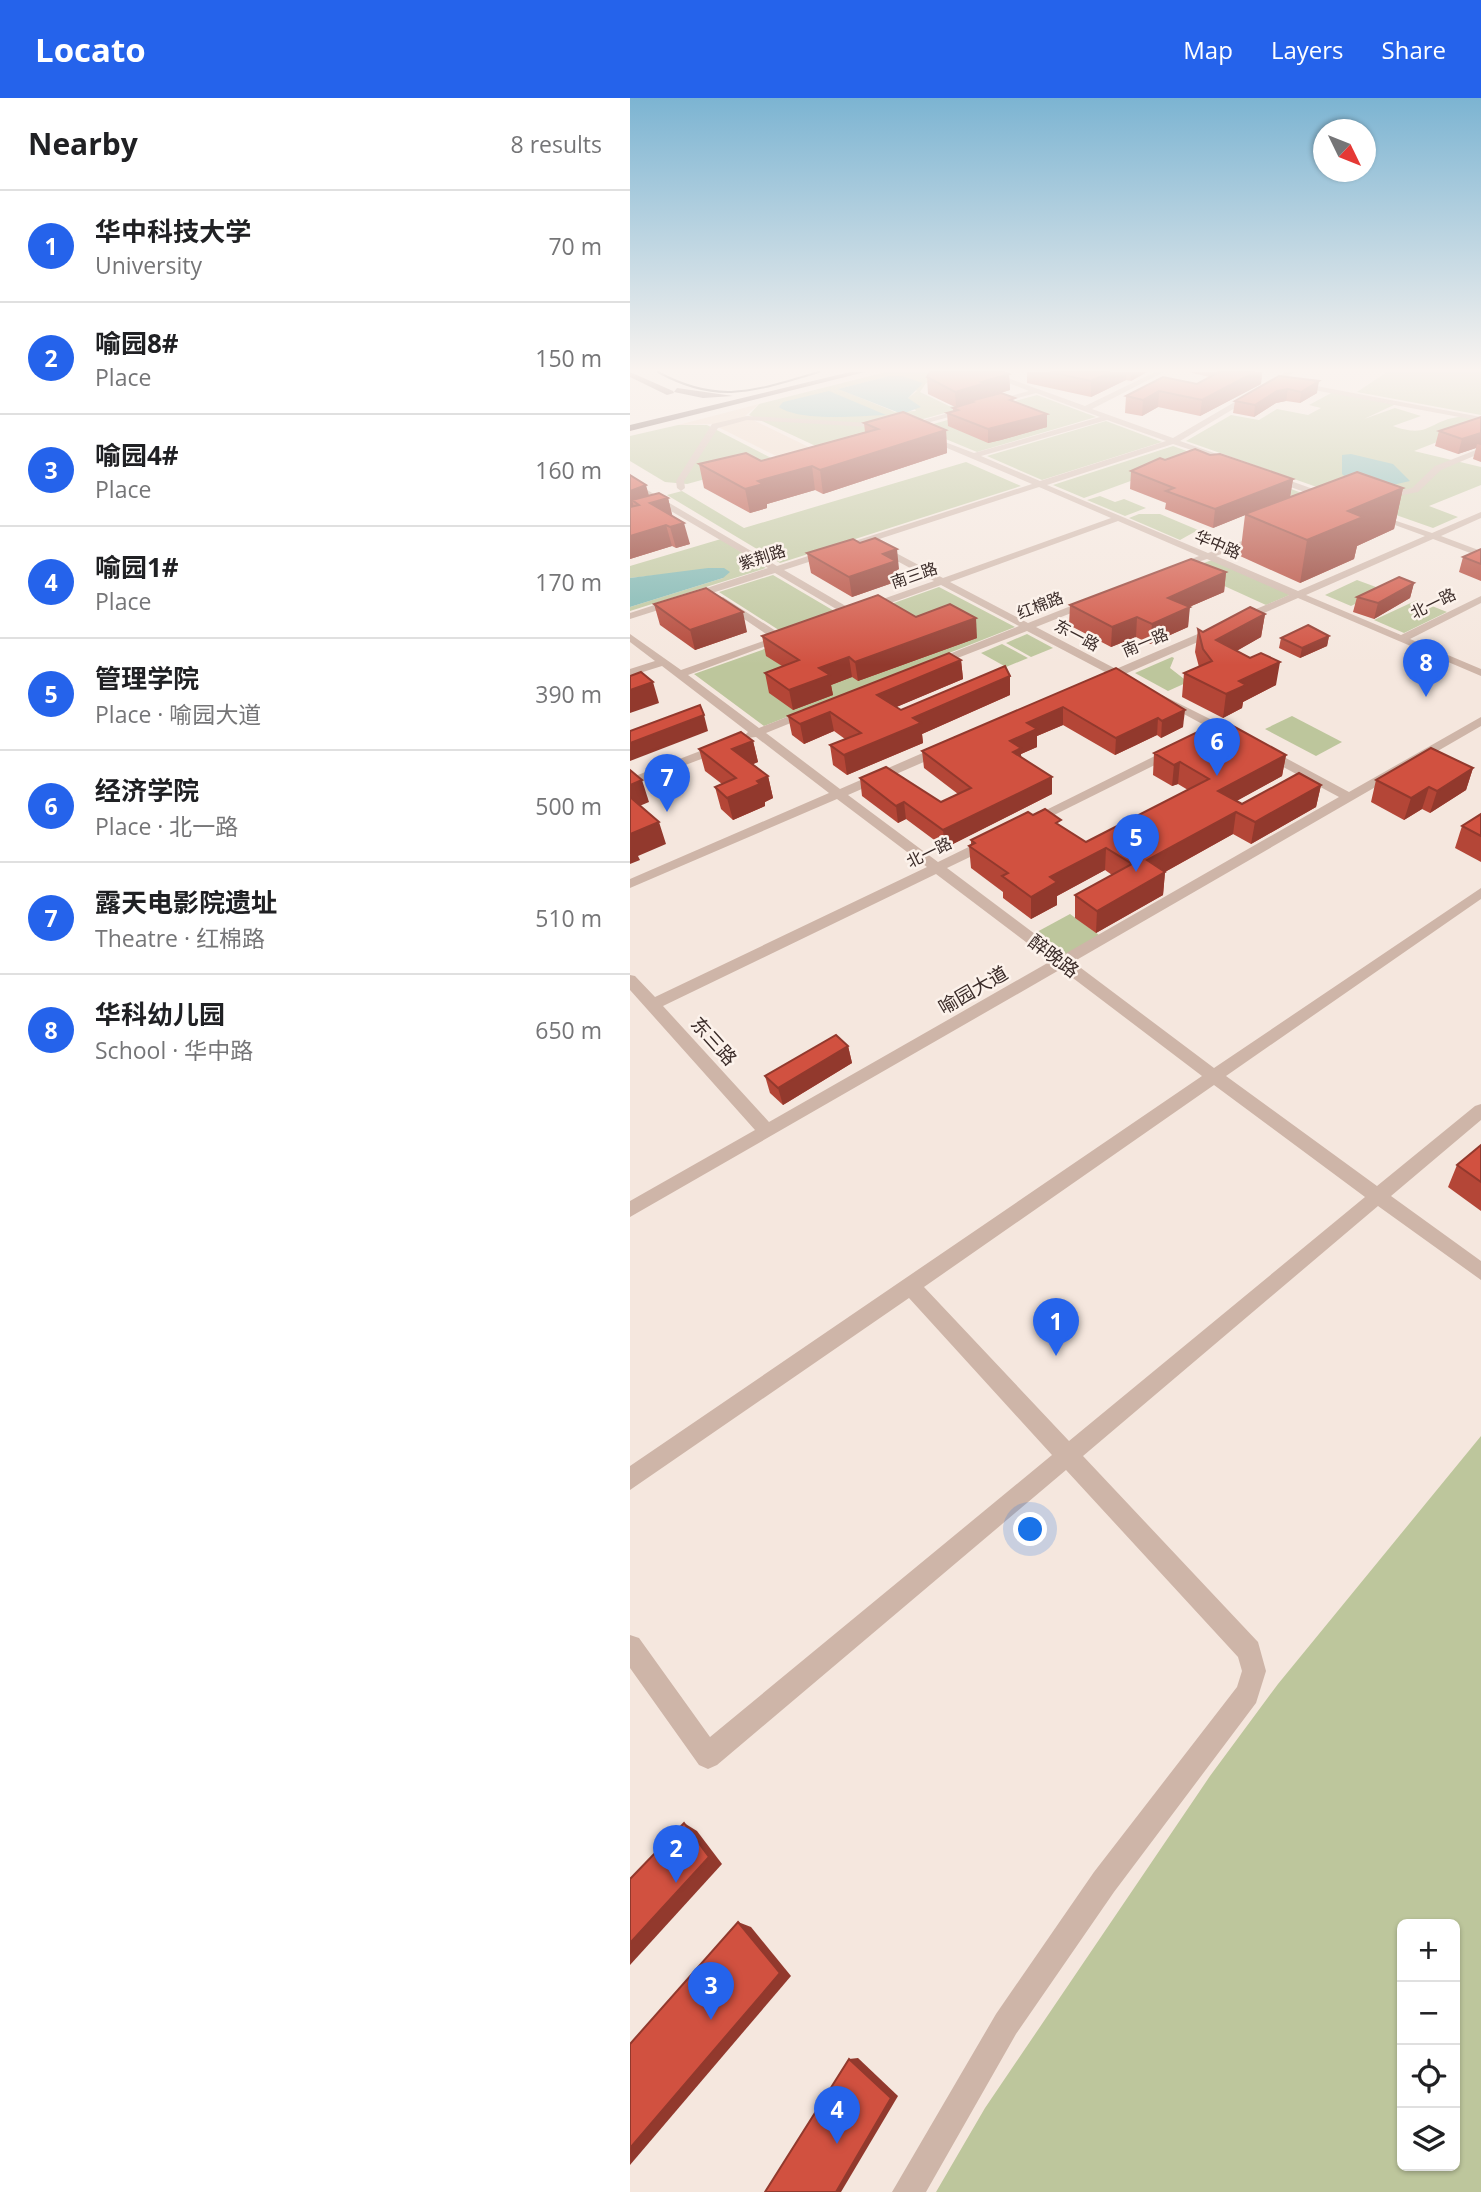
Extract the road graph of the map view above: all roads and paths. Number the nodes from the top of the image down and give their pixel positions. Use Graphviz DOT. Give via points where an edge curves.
graph roads {
  1 [pos="687,470"];
  2 [pos="1006,470"];
  3 [pos="1085,470"];
  4 [pos="1437,470"];
  5 [pos="1260,473"];
  6 [pos="630,483"];
  7 [pos="1040,484"];
  8 [pos="681,488"];
  9 [pos="1371,498"];
  10 [pos="1343,503"];
  11 [pos="672,505"];
  12 [pos="651,511"];
  13 [pos="1369,513"];
  14 [pos="1481,515"];
  15 [pos="1119,518"];
  16 [pos="1278,529"];
  17 [pos="1432,536"];
  18 [pos="866,540"];
  19 [pos="1481,554"];
  20 [pos="1208,556"];
  21 [pos="777,569"];
  22 [pos="1165,573"];
  23 [pos="943,582"];
  24 [pos="709,591"];
  25 [pos="1297,594"];
  26 [pos="1481,599"];
  27 [pos="1097,600"];
  28 [pos="852,614"];
  29 [pos="630,616"];
  30 [pos="841,618"];
  31 [pos="1027,627"];
  32 [pos="793,635"];
  33 [pos="630,638"];
  34 [pos="781,639"];
  35 [pos="1401,639"];
  36 [pos="663,662"];
  37 [pos="924,667"];
  38 [pos="630,673"];
  39 [pos="1481,673"];
  40 [pos="1115,674"];
  41 [pos="680,675"];
  42 [pos="1090,684"];
  43 [pos="1138,685"];
  44 [pos="1149,691"];
  45 [pos="818,709"];
  46 [pos="1481,721"];
  47 [pos="751,735"];
  48 [pos="732,743"];
  49 [pos="952,745"];
  50 [pos="1185,745"];
  51 [pos="630,782"];
  52 [pos="838,794"];
  53 [pos="1349,797"];
  54 [pos="937,868"];
  55 [pos="630,884"];
  56 [pos="1481,892"];
  57 [pos="1062,962"];
  58 [pos="630,980"];
  59 [pos="652,1004"];
  60 [pos="1214,1076"];
  61 [pos="1481,1110"];
  62 [pos="767,1131"];
  63 [pos="1378,1196"];
  64 [pos="630,1210"];
  65 [pos="1481,1272"];
  66 [pos="910,1286"];
  67 [pos="1067,1455"];
  68 [pos="630,1479"];
  69 [pos="630,1647"];
  70 [pos="908,2192"];
  1 -- 8 [label="street"];
  2 -- 7 [label="street, 华中路"];
  3 -- 7 [label="street, 紫荆路"];
  4 -- 9 [label="street" via="1415,489"];
  5 -- 10 [label="street" via="1325,502"];
  6 -- 11 [label="street"];
  7 -- 15 [label="street, 华中路"];
  7 -- 18 [label="street, 紫荆路"];
  11 -- 12 [label="street"];
  11 -- 21 [label="street"];
  13 -- 17 [label="street"];
  14 -- 17 [label="street, 南一路"];
  15 -- 20 [label="street, 华中路"];
  15 -- 23 [label="street, 南三路"];
  16 -- 20 [label="street"];
  17 -- 19 [label="street"];
  17 -- 25 [label="street, 南一路"];
  18 -- 21 [label="street, 紫荆路"];
  18 -- 23 [label="street, 东一路"];
  20 -- 22 [label="street"];
  20 -- 25 [label="street, 华中路"];
  21 -- 24 [label="street, 紫荆路"];
  21 -- 28 [label="street"];
  23 -- 28 [label="street, 南三路"];
  23 -- 31 [label="street, 东一路"];
  24 -- 29 [label="street, 紫荆路"];
  24 -- 34 [label="street"];
  25 -- 35 [label="street, 华中路"];
  25 -- 40 [label="street, 南一路"];
  26 -- 35 [label="street, 北一路"];
  27 -- 31 [label="street, 红棉路"];
  28 -- 30 [label="street, 南三路"];
  31 -- 37 [label="street, 红棉路"];
  31 -- 40 [label="street, 东一路"];
  32 -- 34 [label="street"];
  33 -- 36 [label="street, 醉晚路"];
  34 -- 41 [label="street"];
  35 -- 39 [label="street, 华中路"];
  36 -- 38 [label="street"];
  36 -- 41 [label="street, 醉晚路"];
  40 -- 42 [label="street, 南一路"];
  40 -- 43 [label="street, 东一路"];
  41 -- 47 [label="street, 醉晚路"];
  44 -- 53 [label="street" via="1214,731 1247,743"];
  45 -- 47 [label="street"];
  46 -- 53 [label="street, 喻园大道"];
  47 -- 52 [label="street, 醉晚路"];
  48 -- 51 [label="street"];
  49 -- 52 [label="street"];
  50 -- 54 [label="street, 北一路"];
  52 -- 54 [label="street, 醉晚路"];
  52 -- 55 [label="street"];
  53 -- 57 [label="street, 喻园大道"];
  54 -- 57 [label="street, 醉晚路"];
  54 -- 59 [label="street, 北一路"];
  56 -- 60 [label="street"];
  57 -- 60 [label="street, 醉晚路"];
  57 -- 62 [label="street, 喻园大道"];
  58 -- 59 [label="street, 东三路"];
  59 -- 62 [label="street, 东三路"];
  60 -- 63 [label="street, 醉晚路"];
  60 -- 66 [label="street"];
  61 -- 63 [label="street"];
  62 -- 64 [label="street, 喻园大道"];
  63 -- 65 [label="street, 醉晚路"];
  63 -- 67 [label="street"];
  66 -- 67 [label="street"];
  66 -- 68 [label="street"];
  67 -- 69 [label="street" via="708,1756"];
  67 -- 70 [label="street" via="1249,1651 1254,1671 1247,1694 1104,1882 1006,2024"];
}
